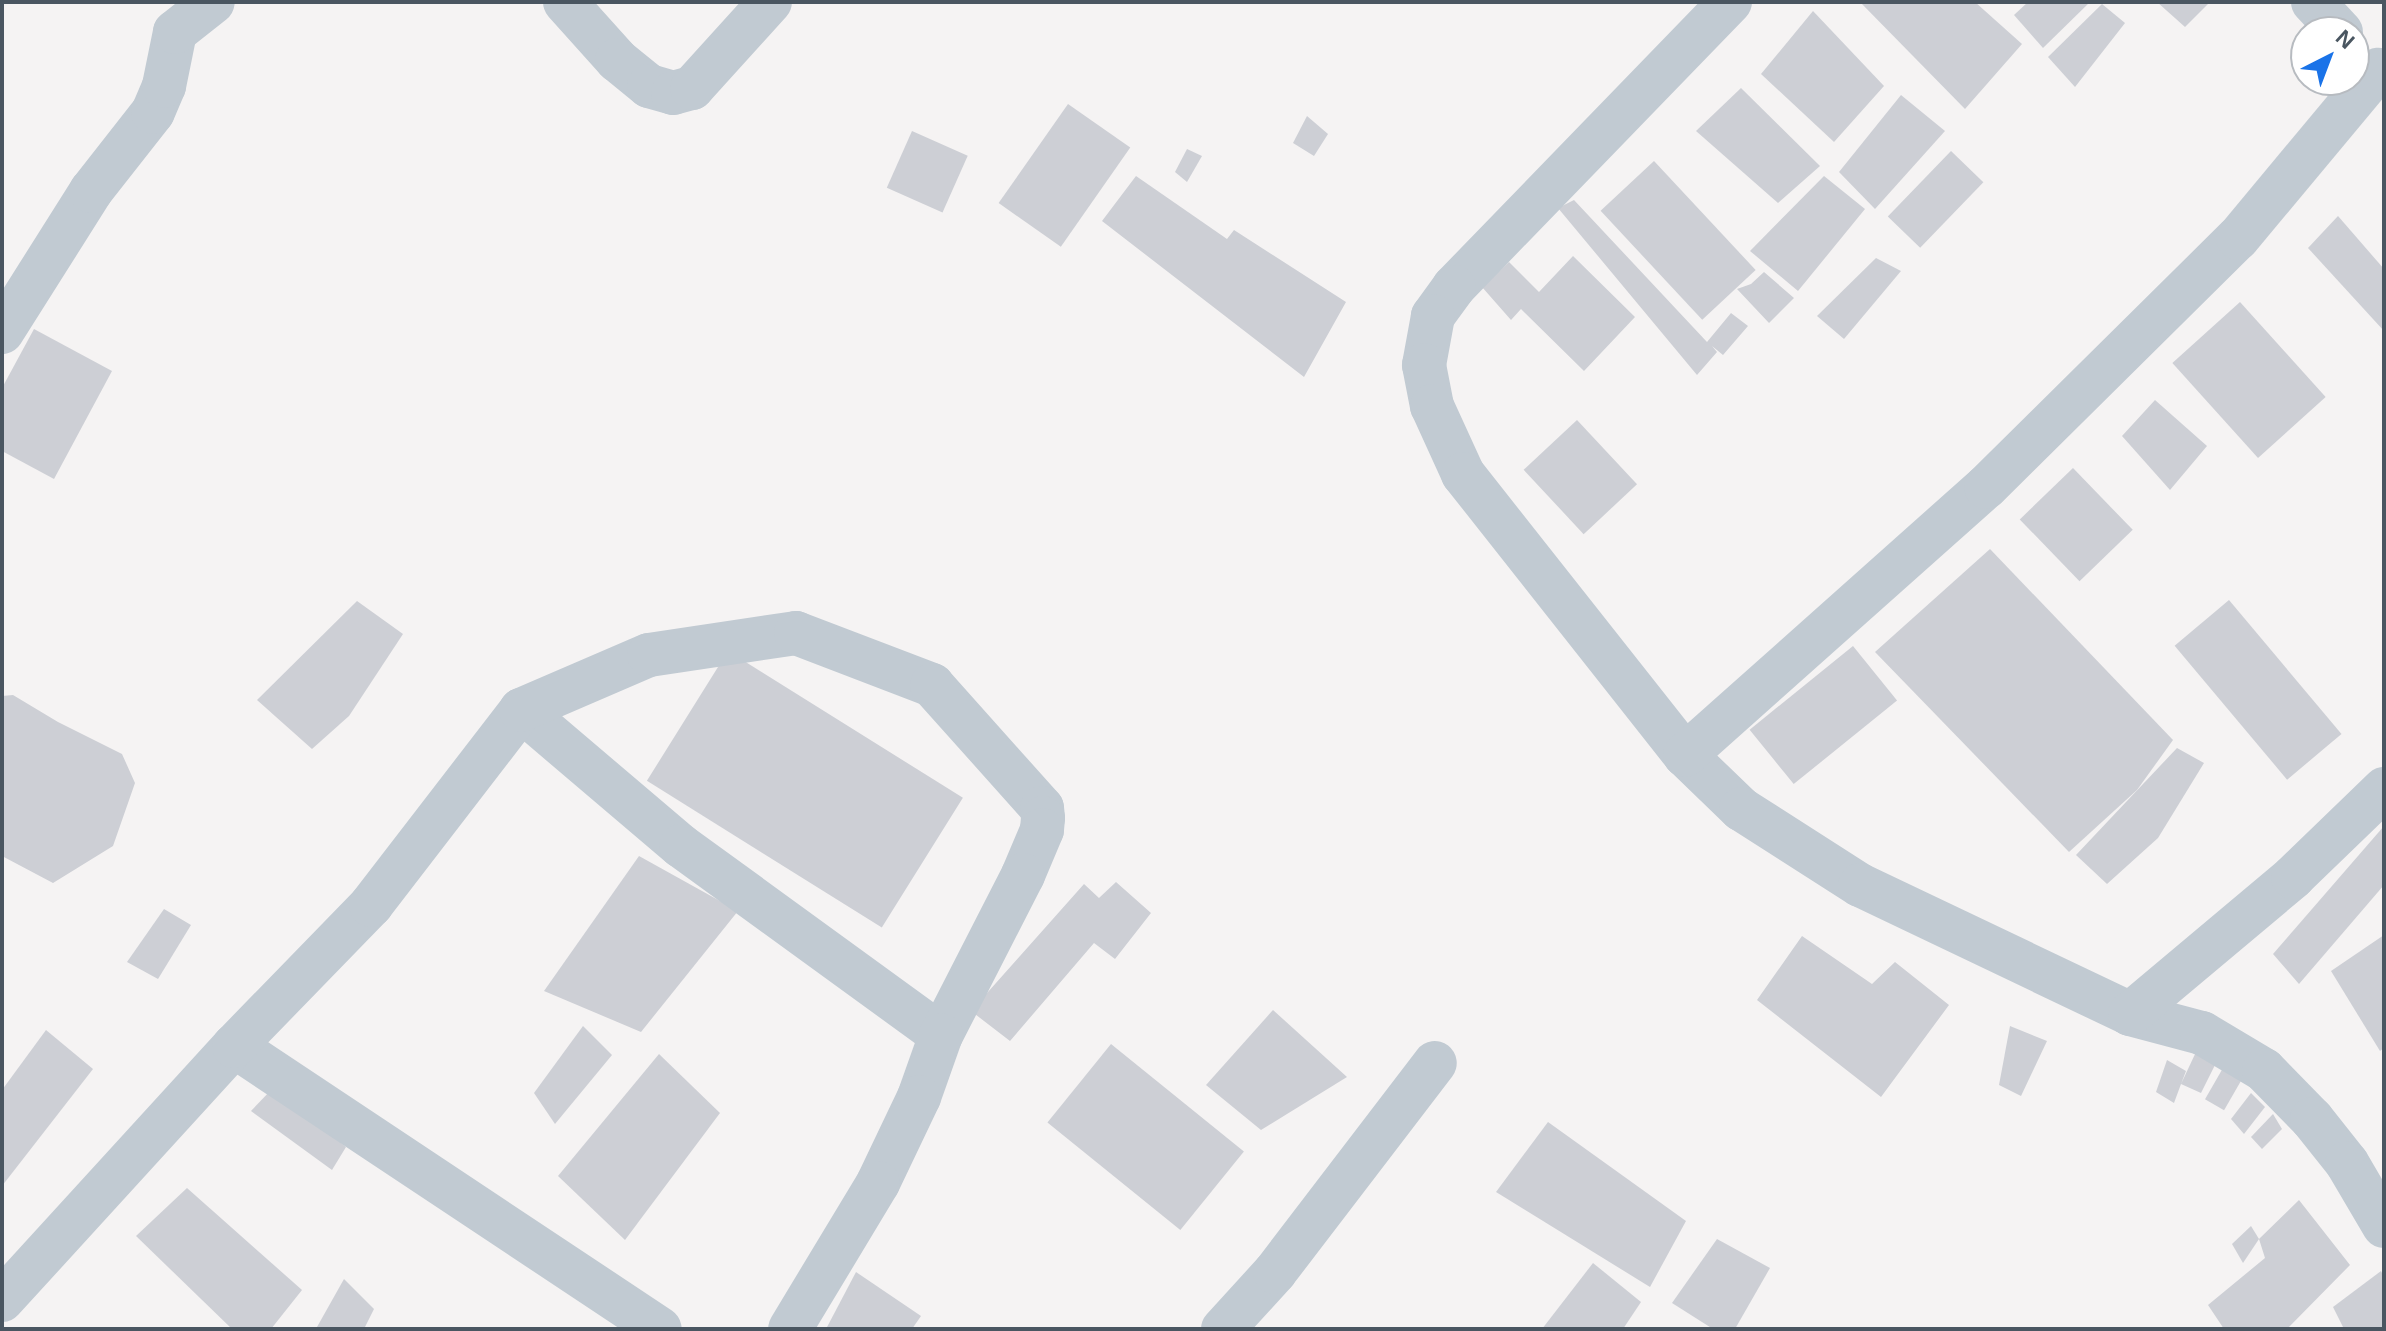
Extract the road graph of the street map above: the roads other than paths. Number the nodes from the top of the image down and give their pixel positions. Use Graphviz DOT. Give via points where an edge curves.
graph roads {
  1 [pos="213,2"];
  2 [pos="565,2"];
  3 [pos="770,2"];
  4 [pos="1730,2"];
  5 [pos="2372,63"];
  6 [pos="2,332"];
  7 [pos="521,710"];
  8 [pos="1685,755"];
  9 [pos="2384,789"];
  10 [pos="2130,1014"];
  11 [pos="941,1035"];
  12 [pos="234,1046"];
  13 [pos="1435,1063"];
  14 [pos="2384,1226"];
  15 [pos="2,1300"];
  16 [pos="660,1329"];
  17 [pos="790,1329"];
  18 [pos="1223,1329"];
  1 -- 6 [label="street" via="175,32 153,112 91,191"];
  2 -- 3 [label="street" via="617,60 649,86 673,93 692,88"];
  4 -- 8 [label="street" via="1454,287 1433,316 1424,365 1432,406 1463,474"];
  5 -- 8 [label="street" via="2238,238 1986,487"];
  7 -- 11 [label="street" via="681,846"];
  7 -- 11 [label="street" via="649,655 796,633 932,685 1042,808 1043,818 1023,875"];
  7 -- 12 [label="street" via="371,905"];
  8 -- 10 [label="street" via="1741,809 1860,885"];
  9 -- 10 [label="street" via="2293,877"];
  10 -- 14 [label="street" via="2202,1033 2264,1070 2347,1163"];
  11 -- 17 [label="street" via="919,1097 878,1183"];
  12 -- 15 [label="street"];
  12 -- 16 [label="street"];
  13 -- 18 [label="street" via="1275,1272"];
}
